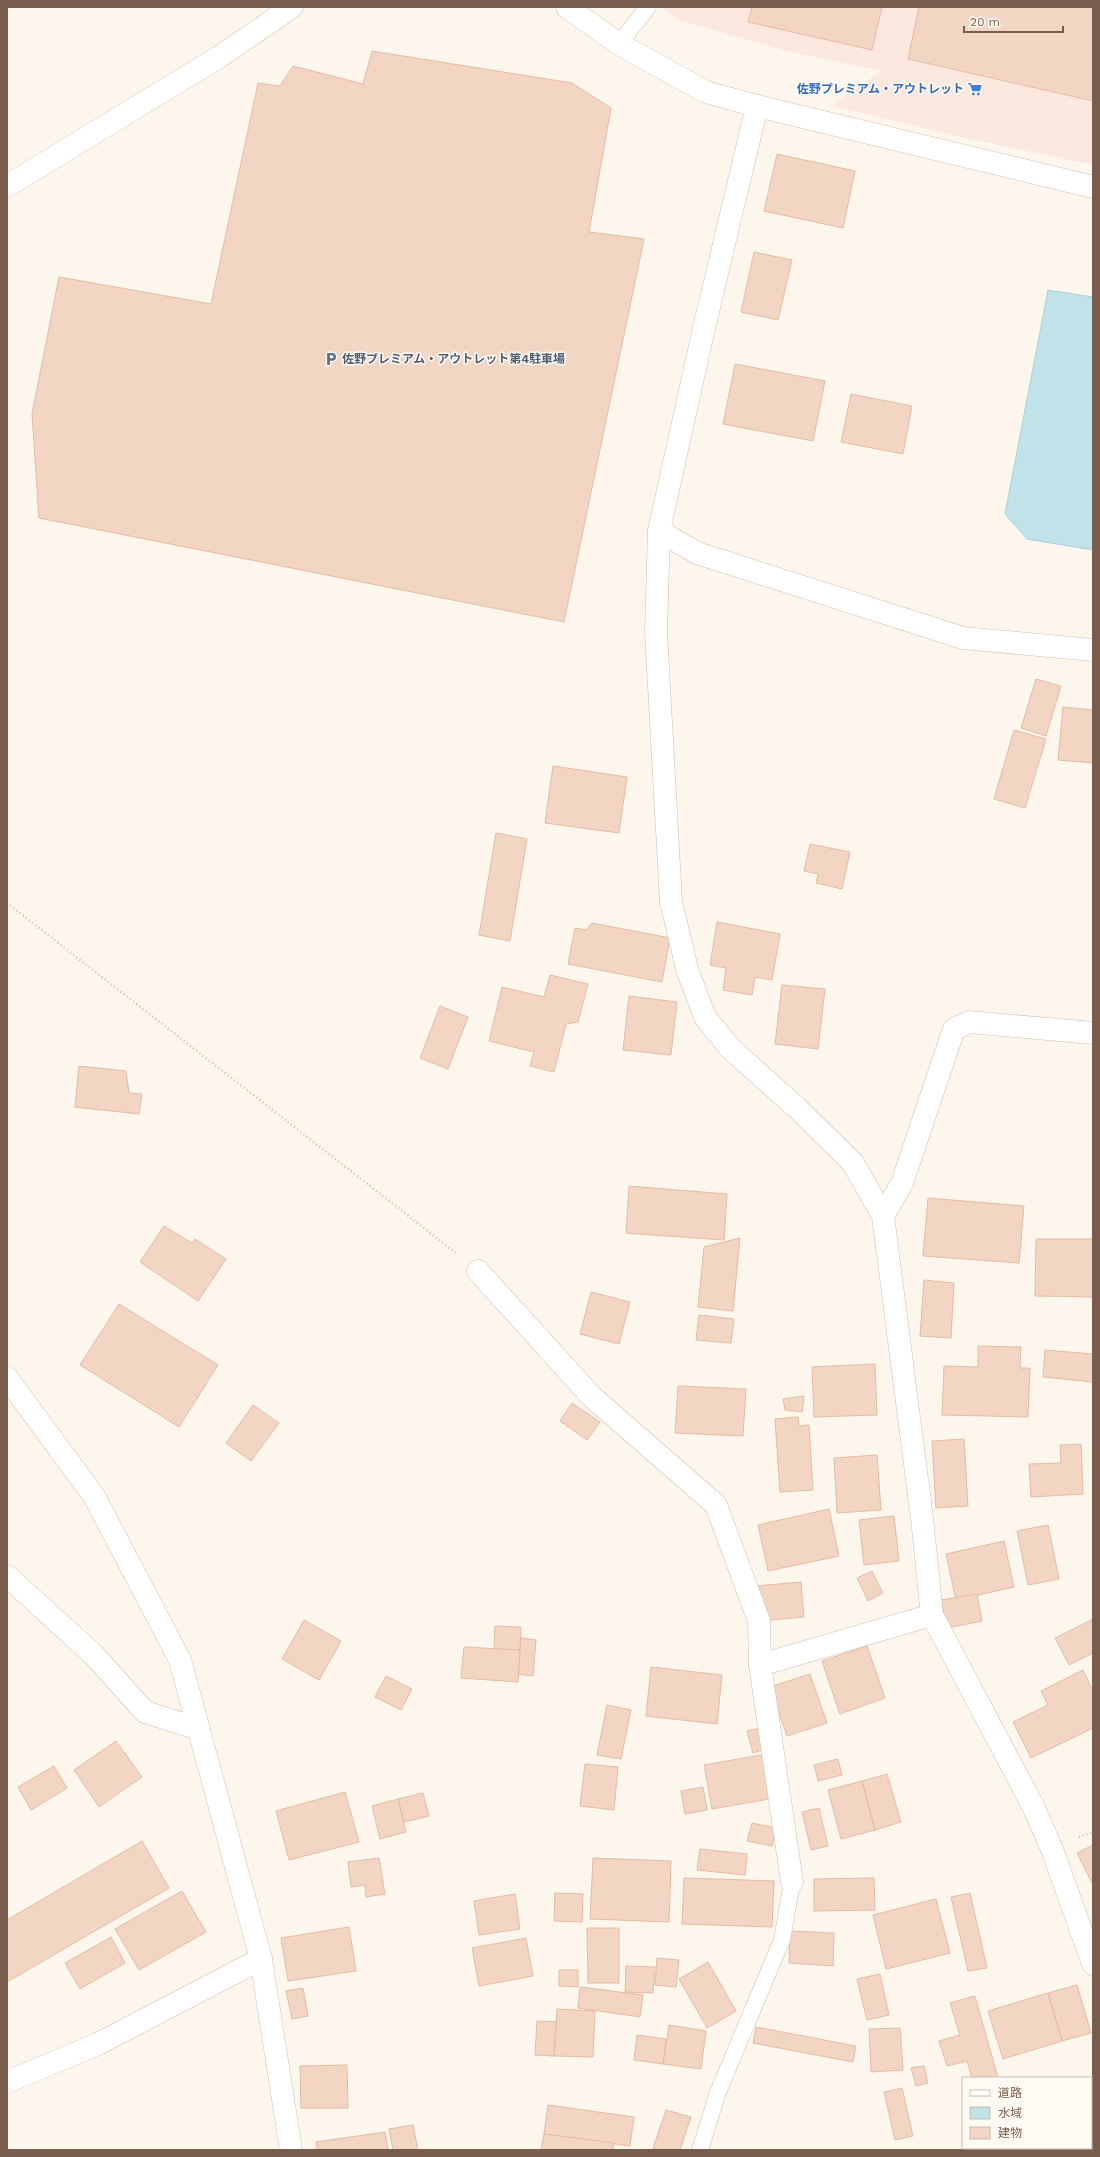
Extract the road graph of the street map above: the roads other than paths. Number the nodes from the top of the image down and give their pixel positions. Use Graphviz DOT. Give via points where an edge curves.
graph roads {
  1 [pos="292,7"];
  2 [pos="567,7"];
  3 [pos="648,7"];
  4 [pos="619,44"];
  5 [pos="757,106"];
  6 [pos="7,186"];
  7 [pos="1093,186"];
  8 [pos="659,531"];
  9 [pos="1093,650"];
  10 [pos="1093,1033"];
  11 [pos="883,1216"];
  12 [pos="478,1271"];
  13 [pos="7,1378"];
  14 [pos="7,1576"];
  15 [pos="932,1615"];
  16 [pos="760,1665"];
  17 [pos="199,1729"];
  18 [pos="792,1882"];
  19 [pos="261,1959"];
  20 [pos="1093,1964"];
  21 [pos="7,2082"];
  22 [pos="291,2150"];
  23 [pos="700,2150"];
  1 -- 6 [label="street" via="219,57"];
  2 -- 4 [label="street"];
  3 -- 4 [label="lane"];
  4 -- 5 [label="street" via="706,92"];
  5 -- 7 [label="street"];
  5 -- 8 [label="street"];
  8 -- 9 [label="street" via="697,553 963,638"];
  8 -- 11 [label="street" via="656,632 671,902 687,969 705,1017 731,1049 853,1163"];
  10 -- 11 [label="street" via="969,1022 954,1029 902,1183"];
  11 -- 15 [label="street"];
  12 -- 16 [label="street" via="591,1396 716,1505 759,1621"];
  13 -- 17 [label="street" via="94,1496 180,1660"];
  14 -- 17 [label="street" via="94,1655 146,1712"];
  15 -- 16 [label="street"];
  15 -- 20 [label="street" via="1034,1808 1053,1852"];
  16 -- 18 [label="street"];
  17 -- 19 [label="street"];
  18 -- 23 [label="lane" via="782,1940 718,2092"];
  19 -- 21 [label="street" via="98,2044"];
  19 -- 22 [label="street"];
}
